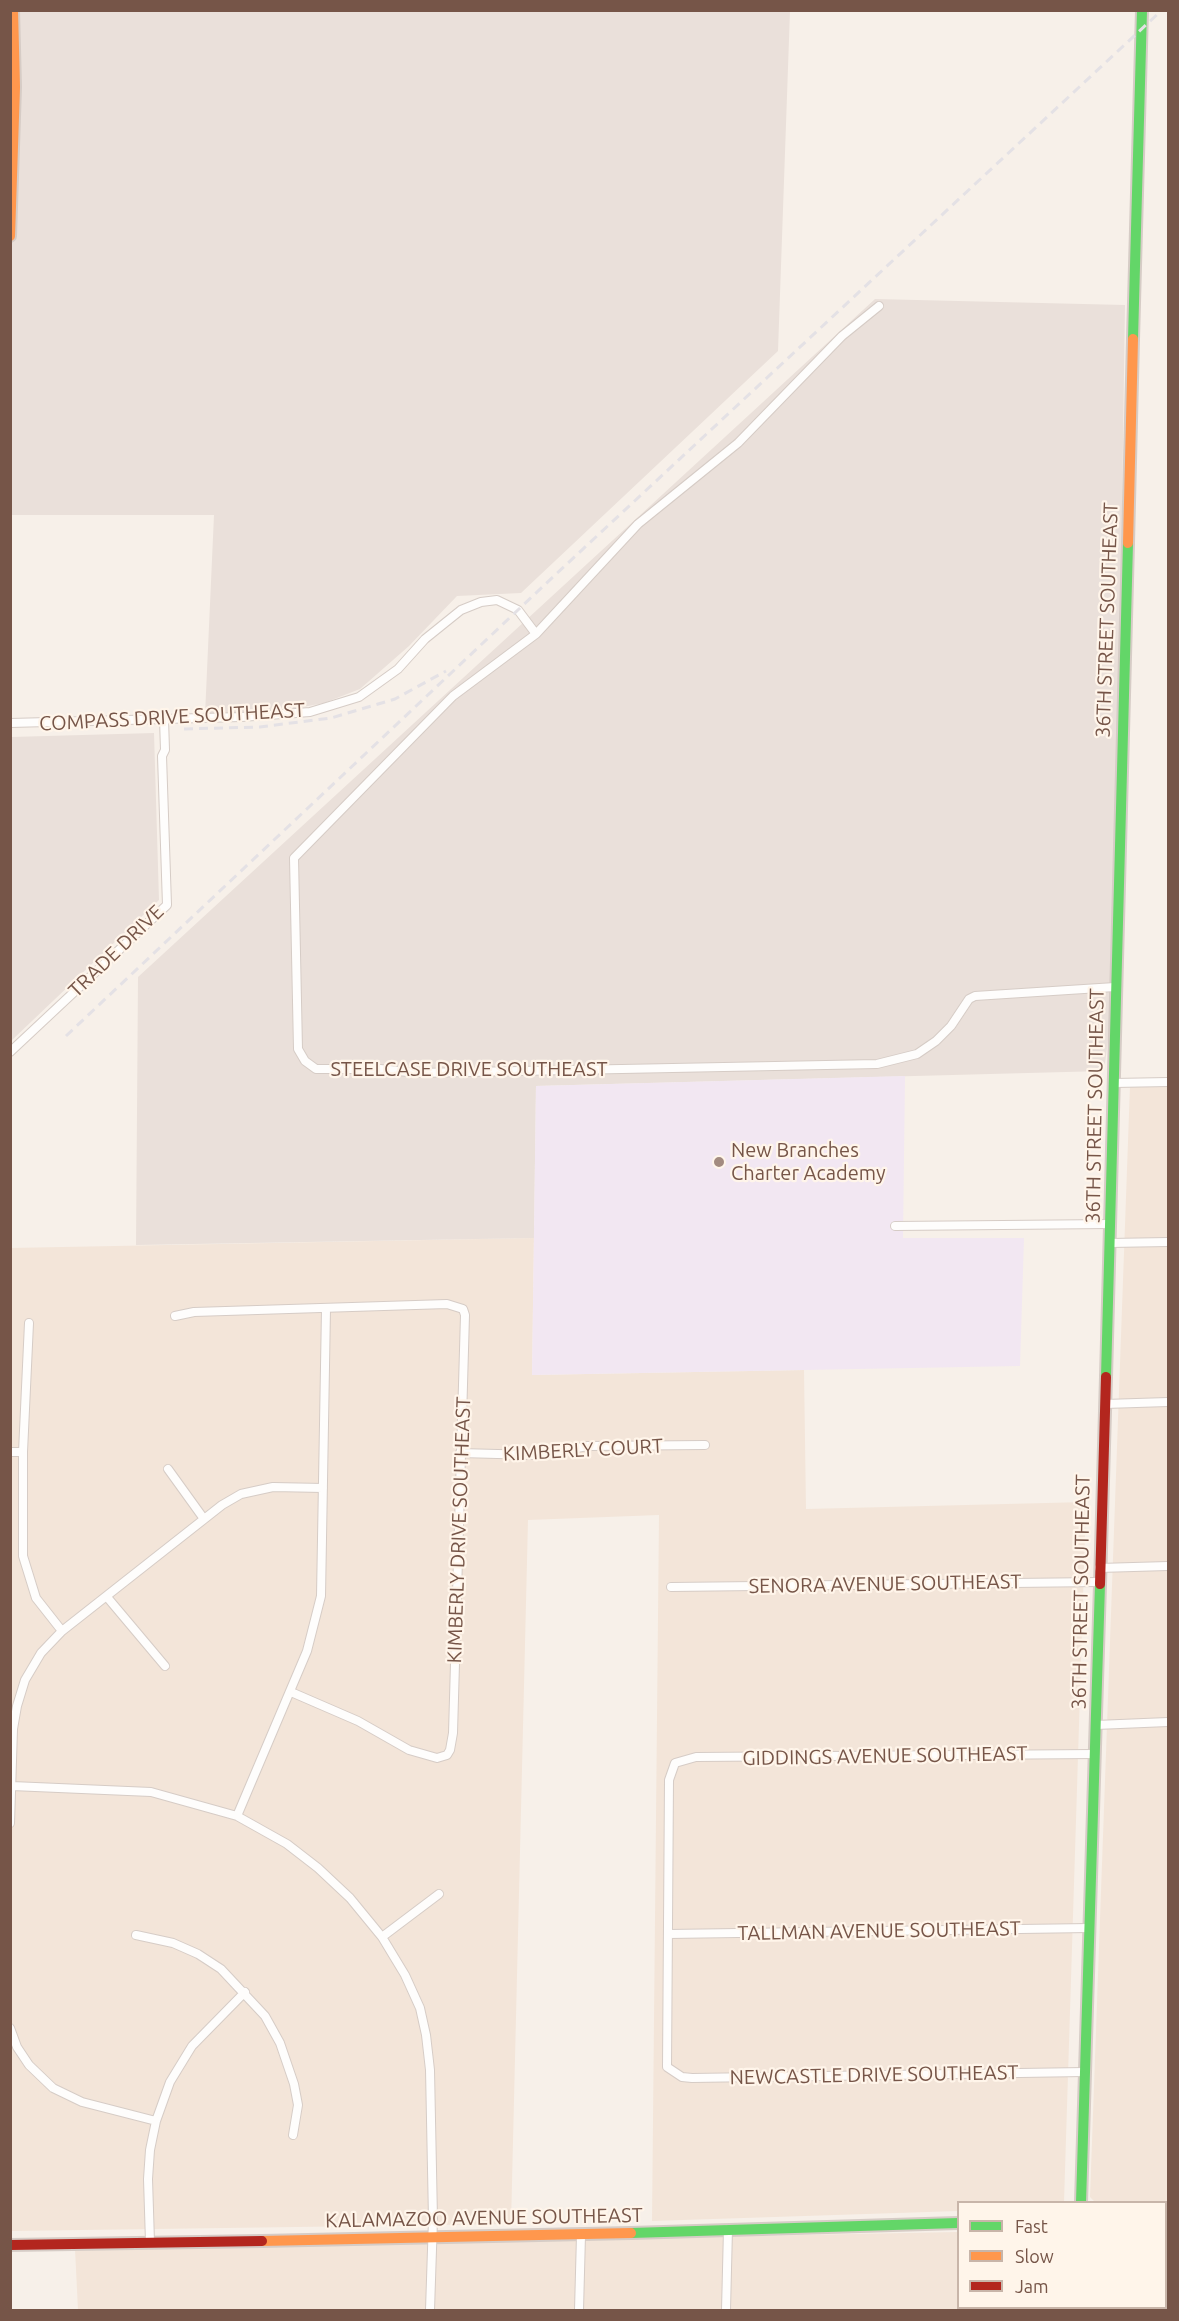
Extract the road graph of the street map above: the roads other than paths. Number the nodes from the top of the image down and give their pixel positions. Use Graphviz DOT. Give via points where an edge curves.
graph roads {
  1 [pos="14,10"];
  2 [pos="1142,10"];
  3 [pos="10,236"];
  4 [pos="879,306"];
  5 [pos="536,634"];
  6 [pos="164,719"];
  7 [pos="10,723"];
  8 [pos="1116,987"];
  9 [pos="10,1052"];
  10 [pos="1168,1082"];
  11 [pos="1114,1083"];
  12 [pos="1110,1224"];
  13 [pos="895,1226"];
  14 [pos="1168,1242"];
  15 [pos="1110,1243"];
  16 [pos="326,1309"];
  17 [pos="175,1316"];
  18 [pos="29,1323"];
  19 [pos="1168,1402"];
  20 [pos="1105,1404"];
  21 [pos="705,1445"];
  22 [pos="10,1452"];
  23 [pos="23,1452"];
  24 [pos="460,1453"];
  25 [pos="168,1469"];
  26 [pos="323,1488"];
  27 [pos="204,1518"];
  28 [pos="1168,1566"];
  29 [pos="1099,1568"];
  30 [pos="1099,1582"];
  31 [pos="671,1587"];
  32 [pos="107,1597"];
  33 [pos="62,1631"];
  34 [pos="165,1666"];
  35 [pos="291,1692"];
  36 [pos="1168,1722"];
  37 [pos="1096,1725"];
  38 [pos="1095,1754"];
  39 [pos="12,1786"];
  40 [pos="237,1816"];
  41 [pos="10,1822"];
  42 [pos="439,1894"];
  43 [pos="1090,1928"];
  44 [pos="668,1934"];
  45 [pos="136,1935"];
  46 [pos="382,1937"];
  47 [pos="245,1992"];
  48 [pos="10,2028"];
  49 [pos="1085,2072"];
  50 [pos="156,2121"];
  51 [pos="293,2135"];
  52 [pos="1081,2201"];
  53 [pos="957,2223"];
  54 [pos="728,2229"];
  55 [pos="580,2235"];
  56 [pos="432,2236"];
  57 [pos="150,2242"];
  58 [pos="10,2245"];
  59 [pos="430,2310"];
  60 [pos="579,2310"];
  61 [pos="726,2310"];
  1 -- 3 [label="street"];
  2 -- 8 [label="street, 36TH STREET SOUTHEAST"];
  4 -- 5 [label="street, STEELCASE DRIVE SOUTHEAST" via="842,336 738,443 638,524"];
  5 -- 6 [label="street, COMPASS DRIVE SOUTHEAST" via="518,610 497,600 481,602 461,610 425,639 398,669 359,697 310,712"];
  5 -- 8 [label="street, STEELCASE DRIVE SOUTHEAST" via="453,696 294,858 298,1049 315,1069 417,1073 877,1064 916,1054 936,1041 975,996"];
  6 -- 7 [label="street, COMPASS DRIVE SOUTHEAST"];
  6 -- 9 [label="street, TRADE DRIVE" via="167,905"];
  8 -- 11 [label="street, 36TH STREET SOUTHEAST"];
  10 -- 11 [label="street"];
  11 -- 12 [label="street, 36TH STREET SOUTHEAST"];
  12 -- 13 [label="street"];
  12 -- 15 [label="street, 36TH STREET SOUTHEAST"];
  14 -- 15 [label="street"];
  15 -- 20 [label="street, 36TH STREET SOUTHEAST"];
  16 -- 17 [label="street" via="194,1312"];
  16 -- 24 [label="street, KIMBERLY DRIVE SOUTHEAST" via="447,1304 463,1309 466,1323"];
  16 -- 26 [label="street"];
  18 -- 23 [label="street"];
  19 -- 20 [label="street"];
  20 -- 29 [label="street, 36TH STREET SOUTHEAST"];
  21 -- 24 [label="street, KIMBERLY COURT" via="588,1446 535,1455"];
  22 -- 23 [label="street"];
  23 -- 33 [label="street" via="23,1556 36,1598"];
  24 -- 35 [label="street, KIMBERLY DRIVE SOUTHEAST" via="453,1733 447,1755 437,1758 410,1750 358,1721"];
  25 -- 27 [label="street"];
  26 -- 27 [label="street" via="273,1487 241,1494"];
  26 -- 35 [label="street" via="321,1596 307,1651"];
  27 -- 32 [label="street"];
  28 -- 29 [label="street"];
  29 -- 30 [label="street, 36TH STREET SOUTHEAST"];
  30 -- 31 [label="street, SENORA AVENUE SOUTHEAST"];
  30 -- 37 [label="street, 36TH STREET SOUTHEAST"];
  32 -- 33 [label="street"];
  32 -- 34 [label="street"];
  33 -- 39 [label="street" via="41,1653 24,1680 13,1729"];
  35 -- 40 [label="street"];
  36 -- 37 [label="street"];
  37 -- 38 [label="street, 36TH STREET SOUTHEAST"];
  38 -- 43 [label="street, 36TH STREET SOUTHEAST"];
  38 -- 44 [label="street, GIDDINGS AVENUE SOUTHEAST" via="696,1757 675,1763 669,1780"];
  39 -- 40 [label="street" via="151,1792"];
  39 -- 41 [label="street"];
  40 -- 46 [label="street" via="287,1844 318,1868 350,1898"];
  42 -- 46 [label="street"];
  43 -- 44 [label="street, TALLMAN AVENUE SOUTHEAST"];
  43 -- 49 [label="street, 36TH STREET SOUTHEAST"];
  44 -- 49 [label="street, NEWCASTLE DRIVE SOUTHEAST" via="667,2067 682,2077"];
  45 -- 47 [label="street" via="173,1943 198,1954"];
  46 -- 56 [label="street" via="420,2008 426,2035"];
  47 -- 50 [label="street" via="192,2046 170,2082"];
  47 -- 51 [label="street" via="265,2016 288,2064 298,2105"];
  48 -- 50 [label="street" via="28,2065 53,2088 82,2102"];
  49 -- 52 [label="street, 36TH STREET SOUTHEAST"];
  50 -- 57 [label="street" via="148,2179"];
  53 -- 54 [label="street, KALAMAZOO AVENUE SOUTHEAST"];
  54 -- 55 [label="street, KALAMAZOO AVENUE SOUTHEAST"];
  54 -- 61 [label="street"];
  55 -- 56 [label="street, KALAMAZOO AVENUE SOUTHEAST"];
  55 -- 60 [label="street"];
  56 -- 57 [label="street, KALAMAZOO AVENUE SOUTHEAST"];
  56 -- 59 [label="street"];
  57 -- 58 [label="street, KALAMAZOO AVENUE SOUTHEAST"];
}
